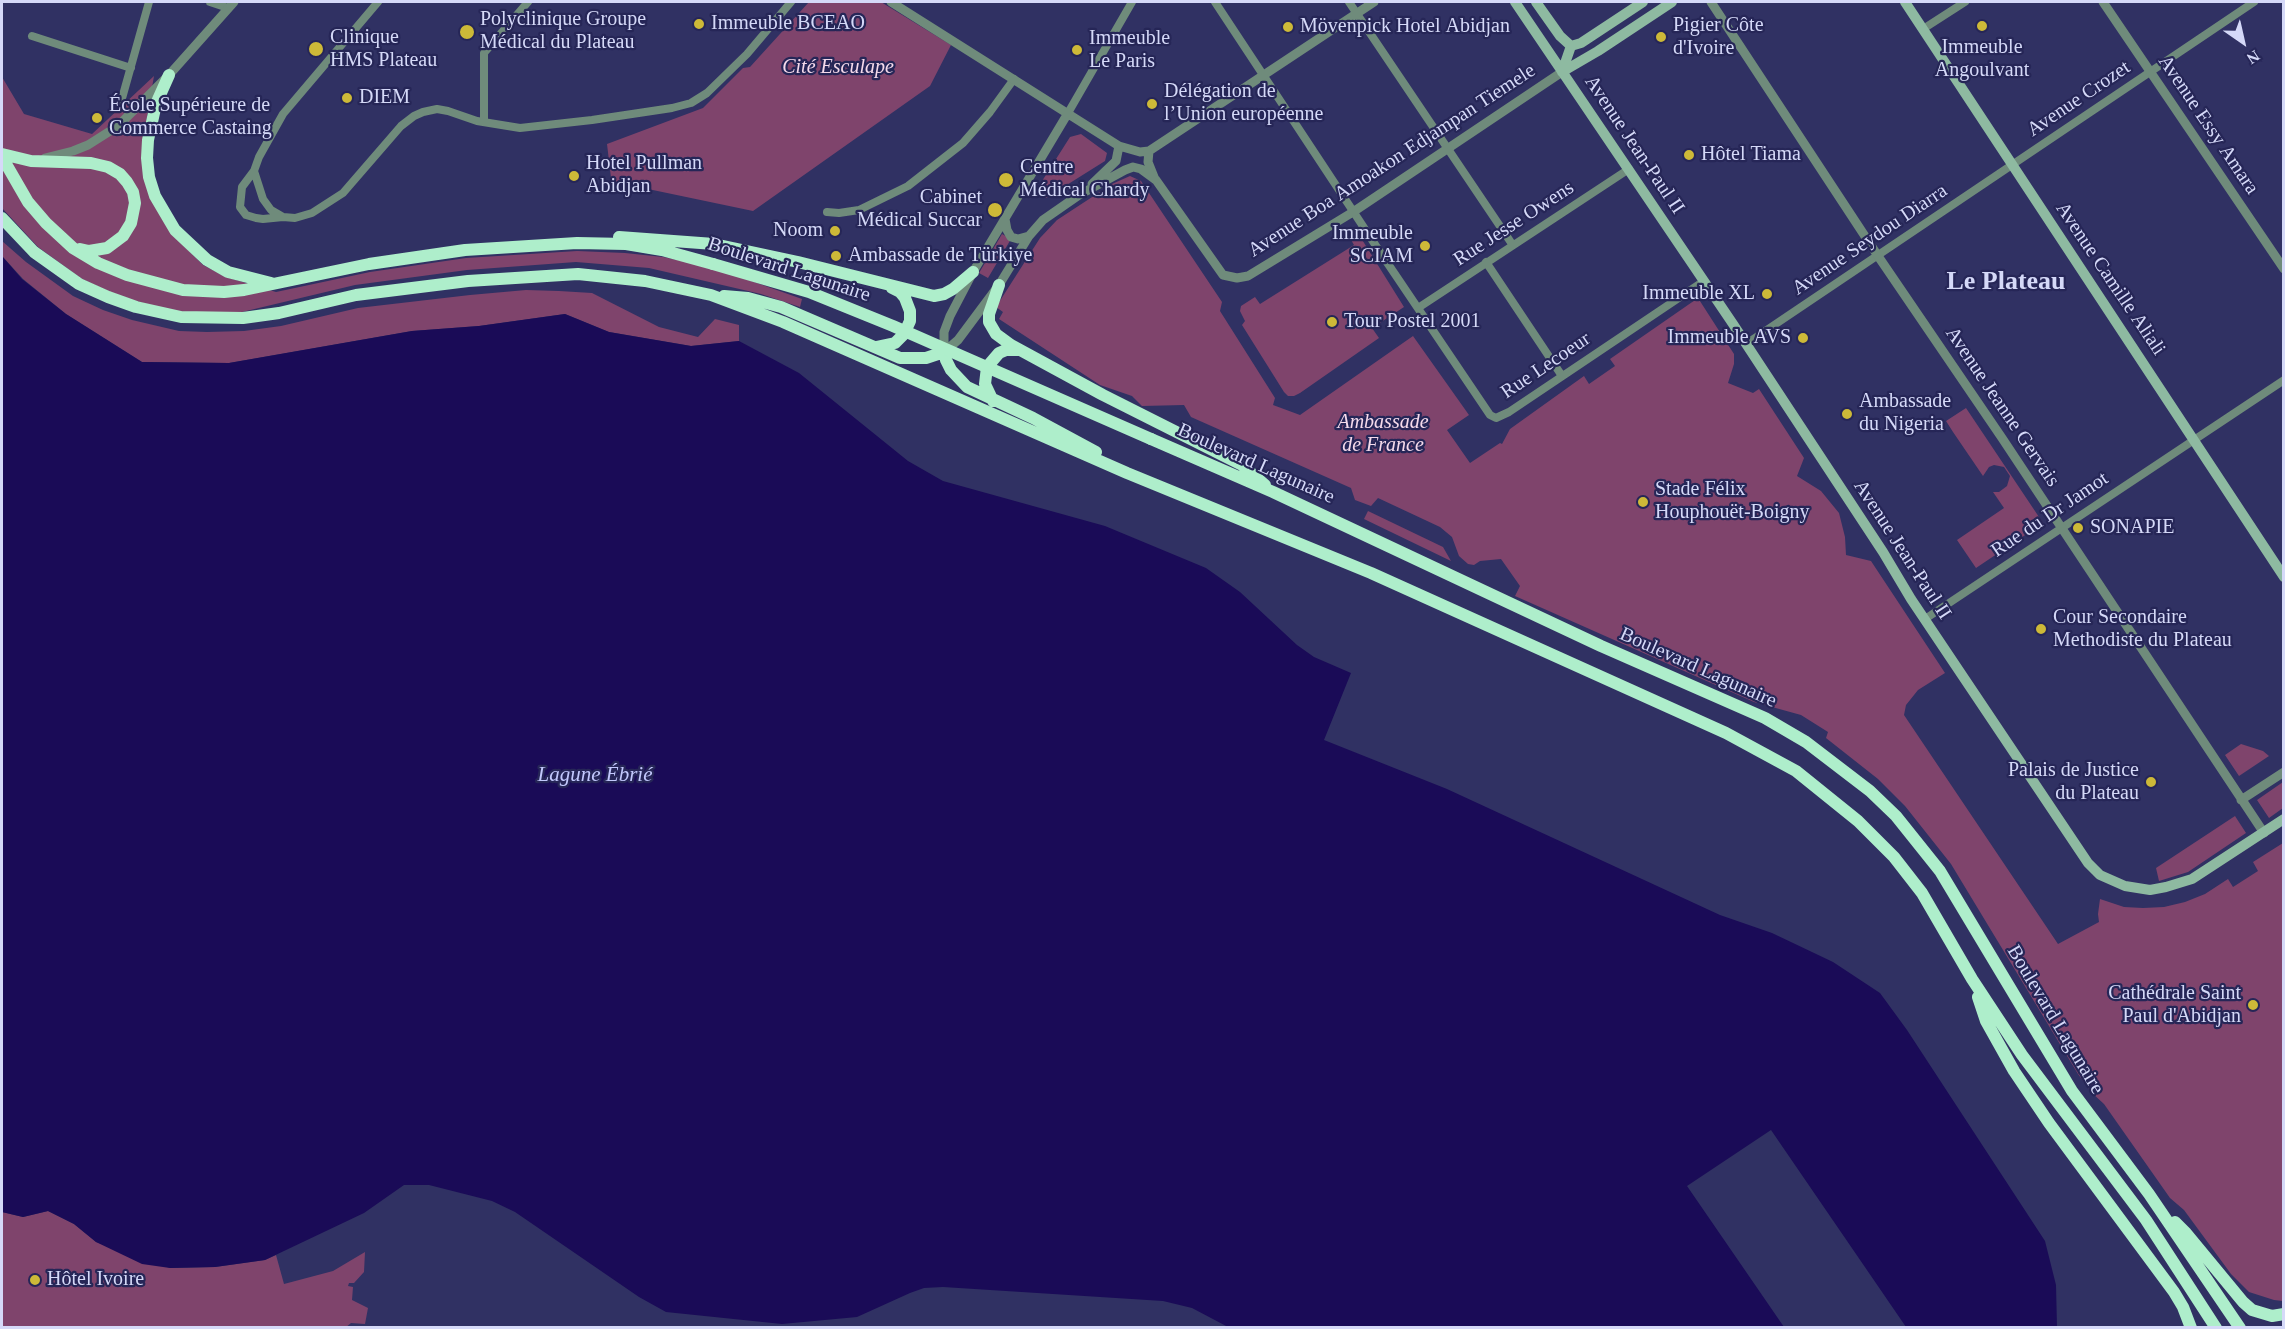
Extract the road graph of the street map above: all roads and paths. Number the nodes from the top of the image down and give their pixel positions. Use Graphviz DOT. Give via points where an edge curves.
graph roads {
  1 [pos="150,2"];
  2 [pos="210,2"];
  3 [pos="378,2"];
  4 [pos="528,2"];
  5 [pos="791,2"];
  6 [pos="891,2"];
  7 [pos="1132,2"];
  8 [pos="1215,2"];
  9 [pos="1348,2"];
  10 [pos="1374,2"];
  11 [pos="1515,2"];
  12 [pos="1536,2"];
  13 [pos="1643,2"];
  14 [pos="1672,2"];
  15 [pos="1711,2"];
  16 [pos="1905,2"];
  17 [pos="1965,2"];
  18 [pos="2103,2"];
  19 [pos="2254,2"];
  20 [pos="231,5"];
  21 [pos="1356,13"];
  22 [pos="1923,29"];
  23 [pos="32,36"];
  24 [pos="1571,46"];
  25 [pos="131,69"];
  26 [pos="2150,71"];
  27 [pos="1562,72"];
  28 [pos="1263,74"];
  29 [pos="170,75"];
  30 [pos="1014,79"];
  31 [pos="121,102"];
  32 [pos="1068,113"];
  33 [pos="484,122"];
  34 [pos="1119,146"];
  35 [pos="1448,149"];
  36 [pos="1149,151"];
  37 [pos="2,155"];
  38 [pos="31,160"];
  39 [pos="2012,164"];
  40 [pos="1629,169"];
  41 [pos="254,171"];
  42 [pos="1156,180"];
  43 [pos="1079,195"];
  44 [pos="827,212"];
  45 [pos="1353,212"];
  46 [pos="283,217"];
  47 [pos="2,218"];
  48 [pos="1005,219"];
  49 [pos="1029,236"];
  50 [pos="1512,244"];
  51 [pos="73,248"];
  52 [pos="465,250"];
  53 [pos="1878,256"];
  54 [pos="1486,262"];
  55 [pos="2283,269"];
  56 [pos="973,272"];
  57 [pos="1704,281"];
  58 [pos="878,283"];
  59 [pos="275,284"];
  60 [pos="999,285"];
  61 [pos="711,296"];
  62 [pos="1418,308"];
  63 [pos="1746,344"];
  64 [pos="872,346"];
  65 [pos="1020,350"];
  66 [pos="944,352"];
  67 [pos="1562,376"];
  68 [pos="2283,380"];
  69 [pos="993,401"];
  70 [pos="2194,439"];
  71 [pos="1127,473"];
  72 [pos="1273,492"];
  73 [pos="2060,528"];
  74 [pos="2283,577"];
  75 [pos="1924,619"];
  76 [pos="2283,772"];
  77 [pos="2241,800"];
  78 [pos="2283,819"];
  79 [pos="2264,833"];
  80 [pos="1972,979"];
  81 [pos="2150,1194"];
  82 [pos="2283,1314"];
  83 [pos="2191,1328"];
  84 [pos="2216,1328"];
  85 [pos="2240,1328"];
  1 -- 25 [label="street"];
  2 -- 20 [label="street"];
  3 -- 41 [label="street" via="283,114"];
  4 -- 33 [label="street" via="484,52"];
  5 -- 33 [label="street" via="747,54 707,93 691,103 540,127"];
  6 -- 30 [label="street"];
  7 -- 32 [label="street"];
  8 -- 28 [label="street, Rue Lecoeur"];
  9 -- 21 [label="street"];
  10 -- 21 [label="street"];
  11 -- 27 [label="main road, Avenue Jean-Paul II"];
  12 -- 24 [label="main road"];
  13 -- 24 [label="main road"];
  14 -- 27 [label="main road"];
  15 -- 53 [label="street, Avenue Jeanne Gervais"];
  16 -- 22 [label="main road, Avenue Camille Aliali"];
  17 -- 22 [label="street"];
  18 -- 26 [label="street, Avenue Essy Amara"];
  19 -- 26 [label="street, Avenue Crozet"];
  20 -- 29 [label="street"];
  21 -- 28 [label="street"];
  21 -- 35 [label="street"];
  22 -- 39 [label="main road, Avenue Camille Aliali"];
  23 -- 25 [label="street"];
  24 -- 27 [label="main road"];
  25 -- 31 [label="street"];
  26 -- 39 [label="street, Avenue Crozet"];
  26 -- 55 [label="street, Avenue Essy Amara"];
  27 -- 35 [label="street, Avenue Boa Amoakon Edjampan Tiemele"];
  27 -- 40 [label="main road, Avenue Jean-Paul II"];
  28 -- 36 [label="street"];
  28 -- 45 [label="street, Rue Lecoeur"];
  29 -- 38 [label="street" via="102,138 73,151"];
  29 -- 59 [label="highway" via="156,104 148,140 149,177 155,196 175,230 207,260 228,272"];
  30 -- 32 [label="street"];
  30 -- 44 [label="street" via="963,143 908,186 859,210"];
  32 -- 34 [label="street"];
  32 -- 48 [label="street"];
  33 -- 46 [label="street" via="436,109 414,116 343,193 312,213"];
  34 -- 36 [label="street"];
  34 -- 43 [label="street" via="1116,161"];
  35 -- 45 [label="street, Avenue Boa Amoakon Edjampan Tiemele"];
  35 -- 50 [label="street"];
  36 -- 42 [label="street" via="1148,162"];
  37 -- 38 [label="highway"];
  37 -- 51 [label="highway, Boulevard Lagunaire" via="28,202"];
  38 -- 51 [label="highway" via="108,167 120,174 133,192 131,223 116,243 97,251"];
  39 -- 53 [label="street, Avenue Seydou Diarra"];
  39 -- 70 [label="main road, Avenue Camille Aliali"];
  40 -- 50 [label="street, Rue Jesse Owens"];
  40 -- 57 [label="main road, Avenue Jean-Paul II"];
  41 -- 46 [label="street" via="263,199"];
  41 -- 46 [label="street" via="242,187 240,207 246,215 256,218"];
  42 -- 43 [label="street" via="1133,167"];
  42 -- 45 [label="street, Avenue Boa Amoakon Edjampan Tiemele" via="1216,267 1223,275 1237,278 1248,276"];
  43 -- 49 [label="street" via="1053,212"];
  45 -- 62 [label="street, Rue Lecoeur"];
  47 -- 61 [label="highway, Boulevard Lagunaire" via="34,252 79,284 136,307 181,317 243,318 356,295 468,281 578,274 645,281"];
  48 -- 49 [label="street" via="1011,237"];
  48 -- 56 [label="street"];
  49 -- 60 [label="street"];
  50 -- 54 [label="street, Rue Jesse Owens"];
  51 -- 59 [label="highway, Boulevard Lagunaire" via="127,275 183,290 224,292"];
  52 -- 58 [label="highway" via="562,237 667,239 714,244"];
  52 -- 59 [label="highway, Boulevard Lagunaire" via="369,264"];
  52 -- 72 [label="highway, Boulevard Lagunaire, bridge" via="626,244 662,250 809,292"];
  53 -- 63 [label="street, Avenue Seydou Diarra"];
  53 -- 73 [label="street, Avenue Jeanne Gervais"];
  54 -- 62 [label="street, Rue Jesse Owens"];
  54 -- 67 [label="street"];
  56 -- 58 [label="highway" via="953,289 934,296"];
  56 -- 66 [label="street" via="946,324"];
  57 -- 63 [label="main road, Avenue Jean-Paul II"];
  57 -- 67 [label="street, Rue Lecoeur"];
  58 -- 64 [label="highway" via="900,292 908,304 910,321 895,343"];
  60 -- 65 [label="highway" via="989,322 996,334"];
  60 -- 66 [label="street" via="958,340"];
  61 -- 64 [label="highway" via="748,297 766,302"];
  61 -- 71 [label="highway, Boulevard Lagunaire" via="783,322"];
  62 -- 67 [label="street, Rue Lecoeur" via="1490,415 1496,418"];
  63 -- 75 [label="main road, Avenue Jean-Paul II"];
  64 -- 66 [label="highway" via="900,358"];
  65 -- 69 [label="highway" via="999,353 987,367 985,384"];
  65 -- 72 [label="highway" via="1242,465"];
  66 -- 69 [label="highway" via="958,378"];
  68 -- 70 [label="street, Rue du Dr Jamot"];
  69 -- 71 [label="highway" via="1092,449"];
  70 -- 73 [label="street, Rue du Dr Jamot"];
  70 -- 74 [label="main road, Avenue Camille Aliali"];
  71 -- 80 [label="highway, Boulevard Lagunaire" via="1478,620 1726,733 1796,771 1858,821 1894,858 1922,893"];
  72 -- 81 [label="highway, Boulevard Lagunaire" via="1601,646 1765,718 1806,742 1870,791 1896,816 1940,871 2072,1091"];
  73 -- 75 [label="street, Rue du Dr Jamot"];
  73 -- 77 [label="street, Avenue Jeanne Gervais"];
  75 -- 79 [label="main road, Avenue Jean-Paul II" via="2088,863 2100,875 2141,890 2177,884 2192,879"];
  76 -- 77 [label="street"];
  77 -- 79 [label="street, Avenue Jeanne Gervais"];
  78 -- 79 [label="main road, Avenue Jean-Paul II"];
  80 -- 83 [label="highway" via="1986,1021 2014,1071 2174,1292"];
  80 -- 84 [label="highway, Boulevard Lagunaire" via="2022,1055 2146,1220"];
  81 -- 82 [label="highway" via="2242,1302 2260,1314"];
  81 -- 85 [label="highway, Boulevard Lagunaire"];
}
